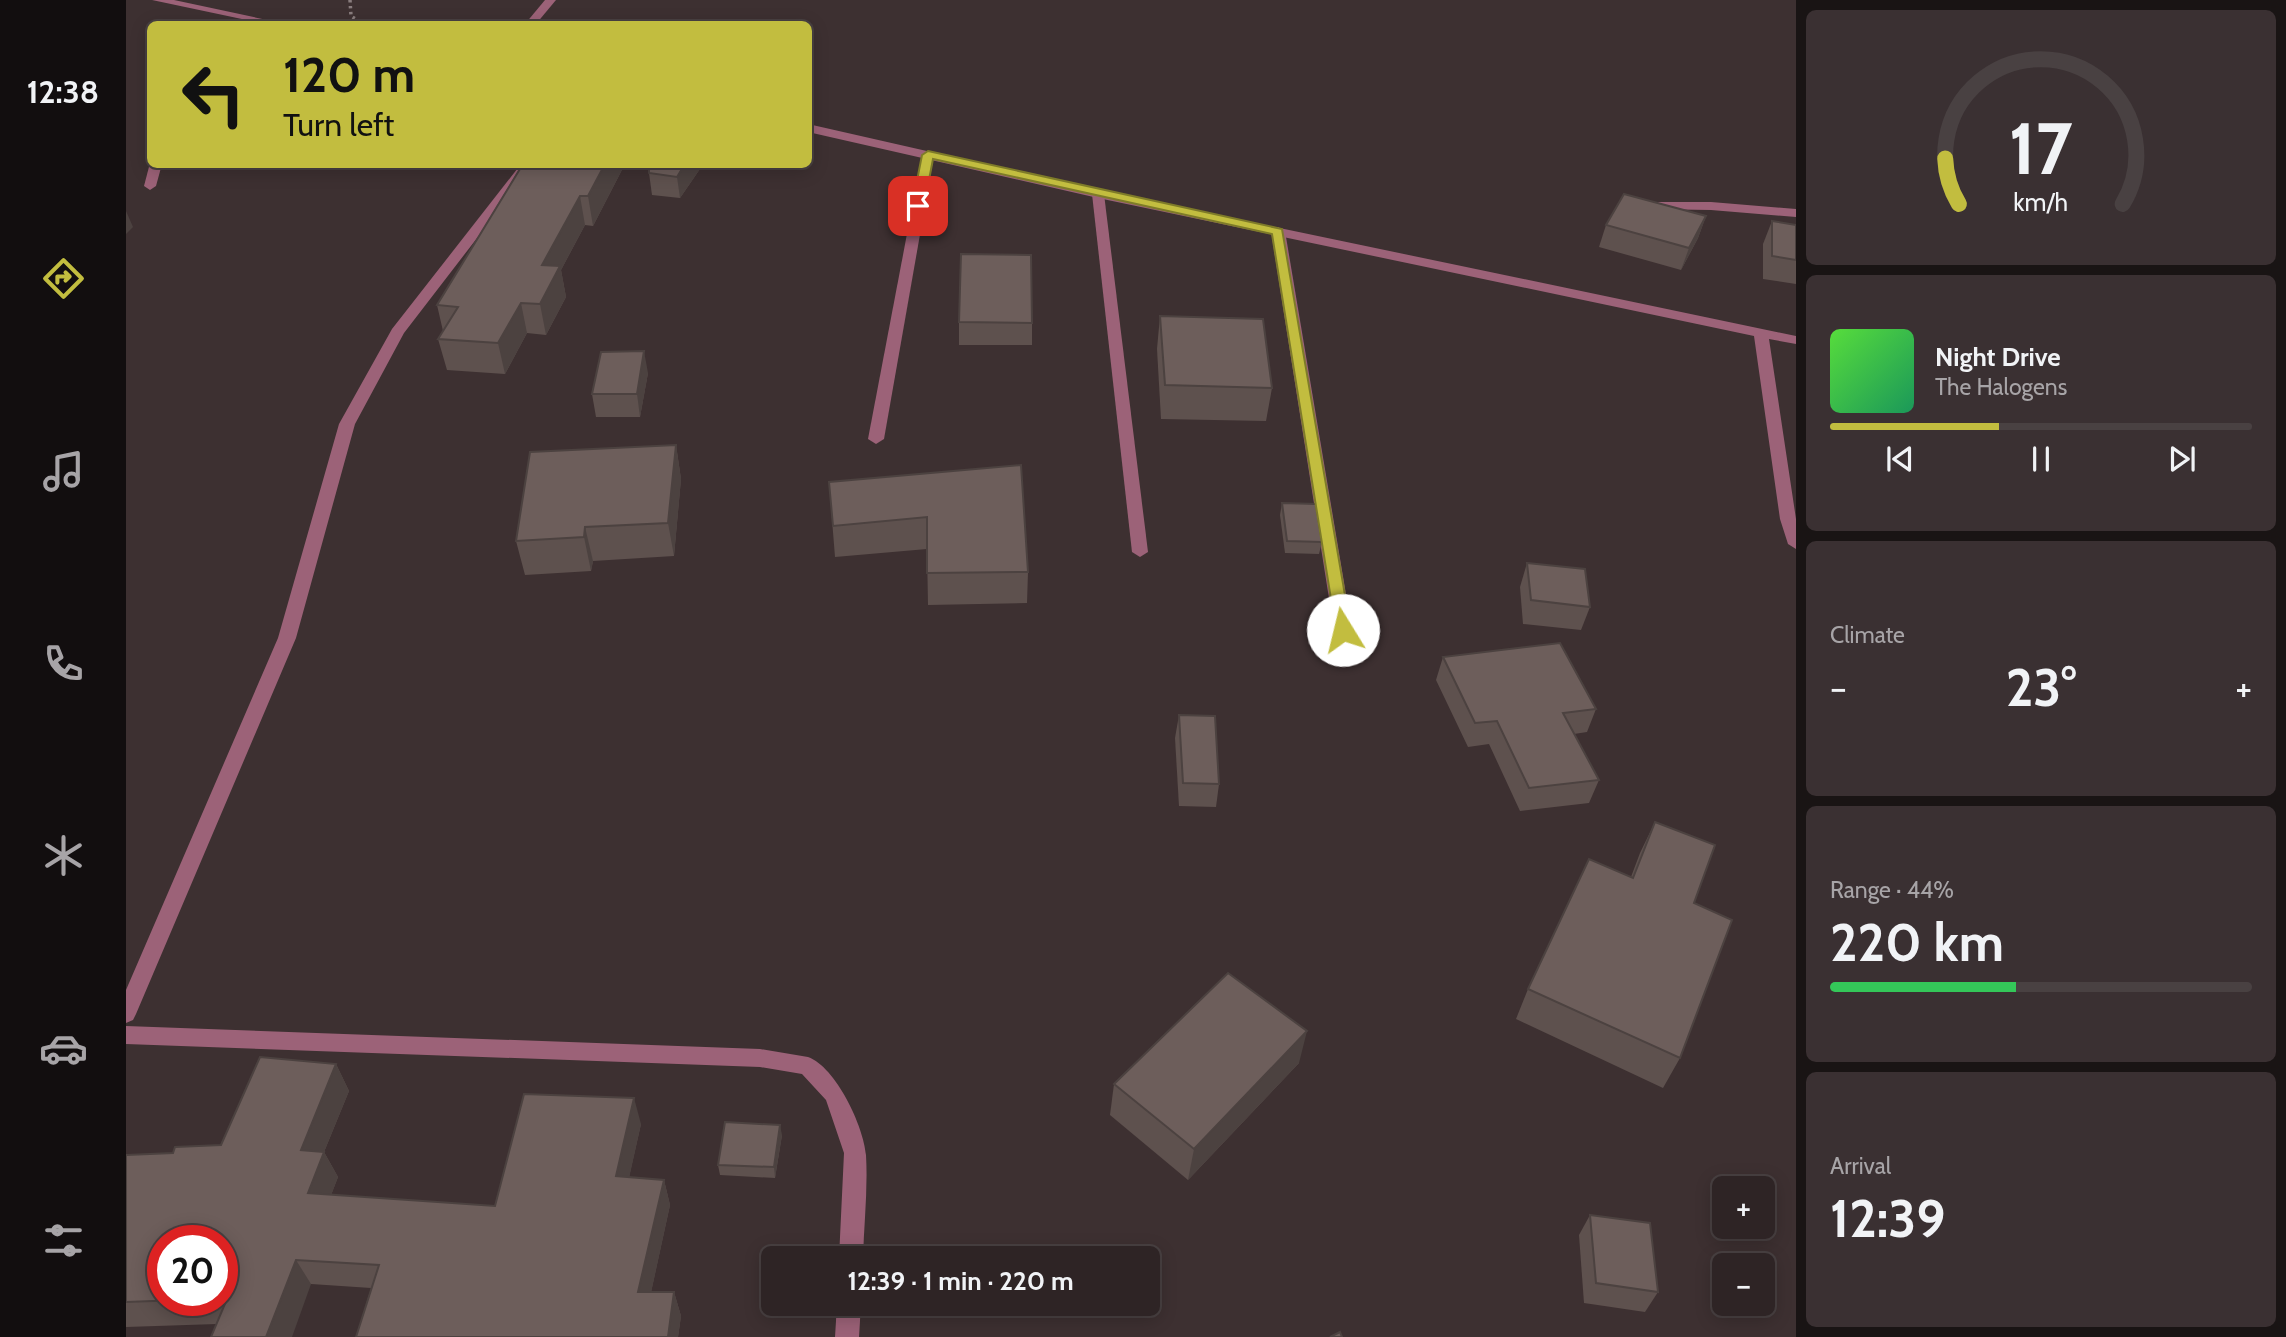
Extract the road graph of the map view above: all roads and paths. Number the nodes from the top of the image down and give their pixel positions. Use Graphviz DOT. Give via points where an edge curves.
graph roads {
  1 [pos="157,0"];
  2 [pos="350,0"];
  3 [pos="551,0"];
  4 [pos="264,21"];
  5 [pos="358,21"];
  6 [pos="533,21"];
  7 [pos="812,129"];
  8 [pos="928,155"];
  9 [pos="155,168"];
  10 [pos="525,168"];
  11 [pos="150,186"];
  12 [pos="1098,194"];
  13 [pos="1653,206"];
  14 [pos="1796,213"];
  15 [pos="1278,231"];
  16 [pos="1761,333"];
  17 [pos="1796,340"];
  18 [pos="876,439"];
  19 [pos="1796,544"];
  20 [pos="1140,552"];
  21 [pos="1343,630"];
  22 [pos="126,1014"];
  23 [pos="126,1035"];
  24 [pos="851,1246"];
  25 [pos="849,1316"];
  26 [pos="848,1337"];
  1 -- 4 [label="street"];
  2 -- 5 [label="path" via="351,16"];
  3 -- 6 [label="street"];
  7 -- 8 [label="street"];
  8 -- 12 [label="street"];
  8 -- 18 [label="street"];
  9 -- 11 [label="street"];
  10 -- 22 [label="street" via="397,332 347,424 287,638"];
  12 -- 15 [label="street"];
  12 -- 20 [label="street"];
  13 -- 14 [label="street"];
  15 -- 16 [label="street"];
  15 -- 21 [label="street"];
  16 -- 17 [label="street"];
  16 -- 19 [label="street" via="1787,519"];
  23 -- 24 [label="street" via="760,1058 808,1066 835,1094 855,1153"];
  25 -- 26 [label="street"];
}
